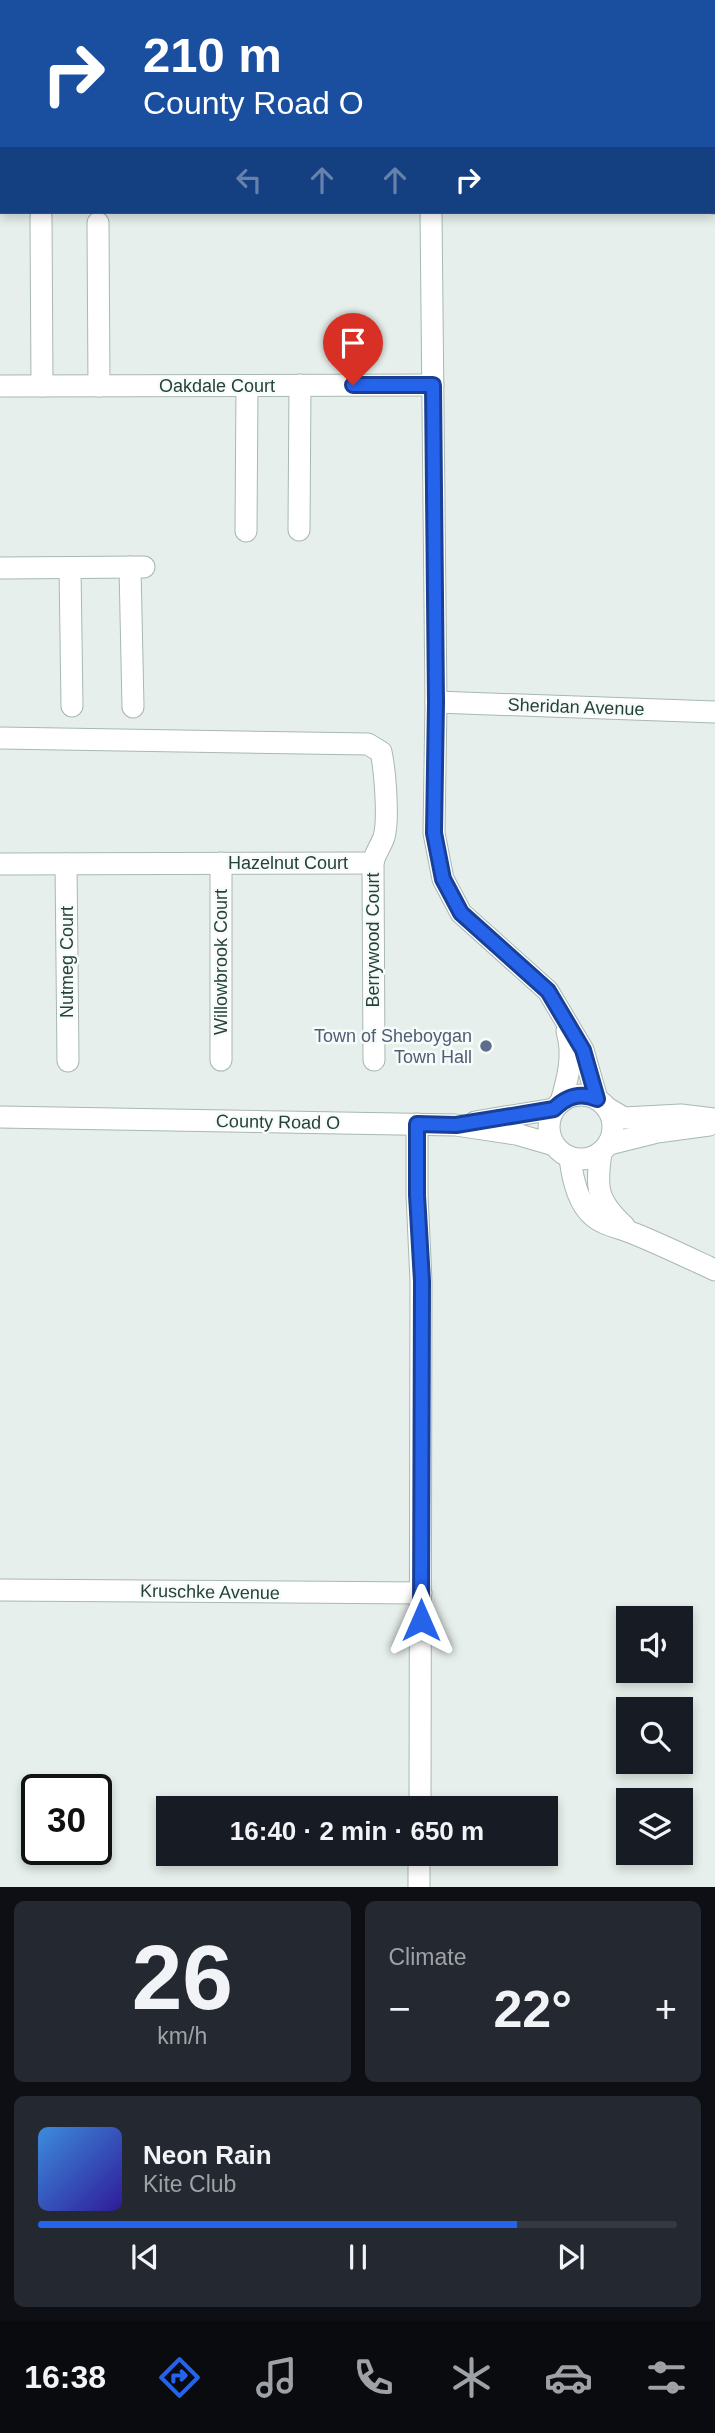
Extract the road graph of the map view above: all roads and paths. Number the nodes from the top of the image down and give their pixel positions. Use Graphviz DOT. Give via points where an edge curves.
graph roads {
  1 [pos="431,214"];
  2 [pos="41,217"];
  3 [pos="98,223"];
  4 [pos="433,385"];
  5 [pos="0,386"];
  6 [pos="42,386"];
  7 [pos="99,386"];
  8 [pos="247,386"];
  9 [pos="300,386"];
  10 [pos="299,530"];
  11 [pos="246,531"];
  12 [pos="0,568"];
  13 [pos="70,568"];
  14 [pos="436,702"];
  15 [pos="72,706"];
  16 [pos="133,707"];
  17 [pos="715,712"];
  18 [pos="0,738"];
  19 [pos="220,863"];
  20 [pos="373,863"];
  21 [pos="0,864"];
  22 [pos="66,864"];
  23 [pos="564,1019"];
  24 [pos="222,1060"];
  25 [pos="374,1060"];
  26 [pos="68,1061"];
  27 [pos="602,1104"];
  28 [pos="558,1105"];
  29 [pos="0,1117"];
  30 [pos="715,1121"];
  31 [pos="417,1124"];
  32 [pos="456,1125"];
  33 [pos="605,1148"];
  34 [pos="562,1151"];
  35 [pos="631,1232"];
  36 [pos="715,1270"];
  37 [pos="0,1590"];
  38 [pos="421,1593"];
  39 [pos="420,1796"];
  40 [pos="419,1866"];
  41 [pos="419,1887"];
  1 -- 4 [label="street"];
  2 -- 6 [label="street"];
  3 -- 7 [label="street"];
  4 -- 9 [label="street, Oakdale Court"];
  4 -- 14 [label="street"];
  5 -- 6 [label="street, Oakdale Court"];
  6 -- 7 [label="street, Oakdale Court"];
  7 -- 8 [label="street, Oakdale Court"];
  8 -- 9 [label="street, Oakdale Court"];
  8 -- 11 [label="street"];
  9 -- 10 [label="street"];
  12 -- 13 [label="street"];
  13 -- 15 [label="street"];
  13 -- 16 [label="street" via="137,567"];
  14 -- 17 [label="street, Sheridan Avenue"];
  14 -- 23 [label="street" via="434,833 443,879 461,913 548,991"];
  18 -- 20 [label="street, Hazelnut Court" via="369,744 381,752 383,762 385,824"];
  19 -- 20 [label="street, Hazelnut Court"];
  19 -- 22 [label="street, Hazelnut Court"];
  19 -- 24 [label="street, Willowbrook Court"];
  20 -- 25 [label="street, Berrywood Court"];
  21 -- 22 [label="street, Hazelnut Court"];
  22 -- 26 [label="street, Nutmeg Court"];
  23 -- 27 [label="street" via="576,1034"];
  23 -- 28 [label="street" via="569,1073"];
  27 -- 28 [label="street" via="579,1095"];
  27 -- 30 [label="street" via="624,1118 681,1115"];
  27 -- 33 [label="street" via="613,1126"];
  28 -- 32 [label="street"];
  28 -- 34 [label="street" via="548,1127"];
  29 -- 31 [label="street, County Road O"];
  30 -- 33 [label="street"];
  31 -- 32 [label="street, County Road O"];
  31 -- 38 [label="street" via="422,1281"];
  32 -- 34 [label="street, County Road O" via="516,1134"];
  33 -- 34 [label="street" via="592,1158"];
  33 -- 35 [label="street" via="597,1176 600,1196 610,1213"];
  34 -- 35 [label="street" via="587,1210 605,1224"];
  35 -- 36 [label="street"];
  37 -- 38 [label="street, Kruschke Avenue"];
  38 -- 39 [label="street"];
  40 -- 41 [label="street"];
}
